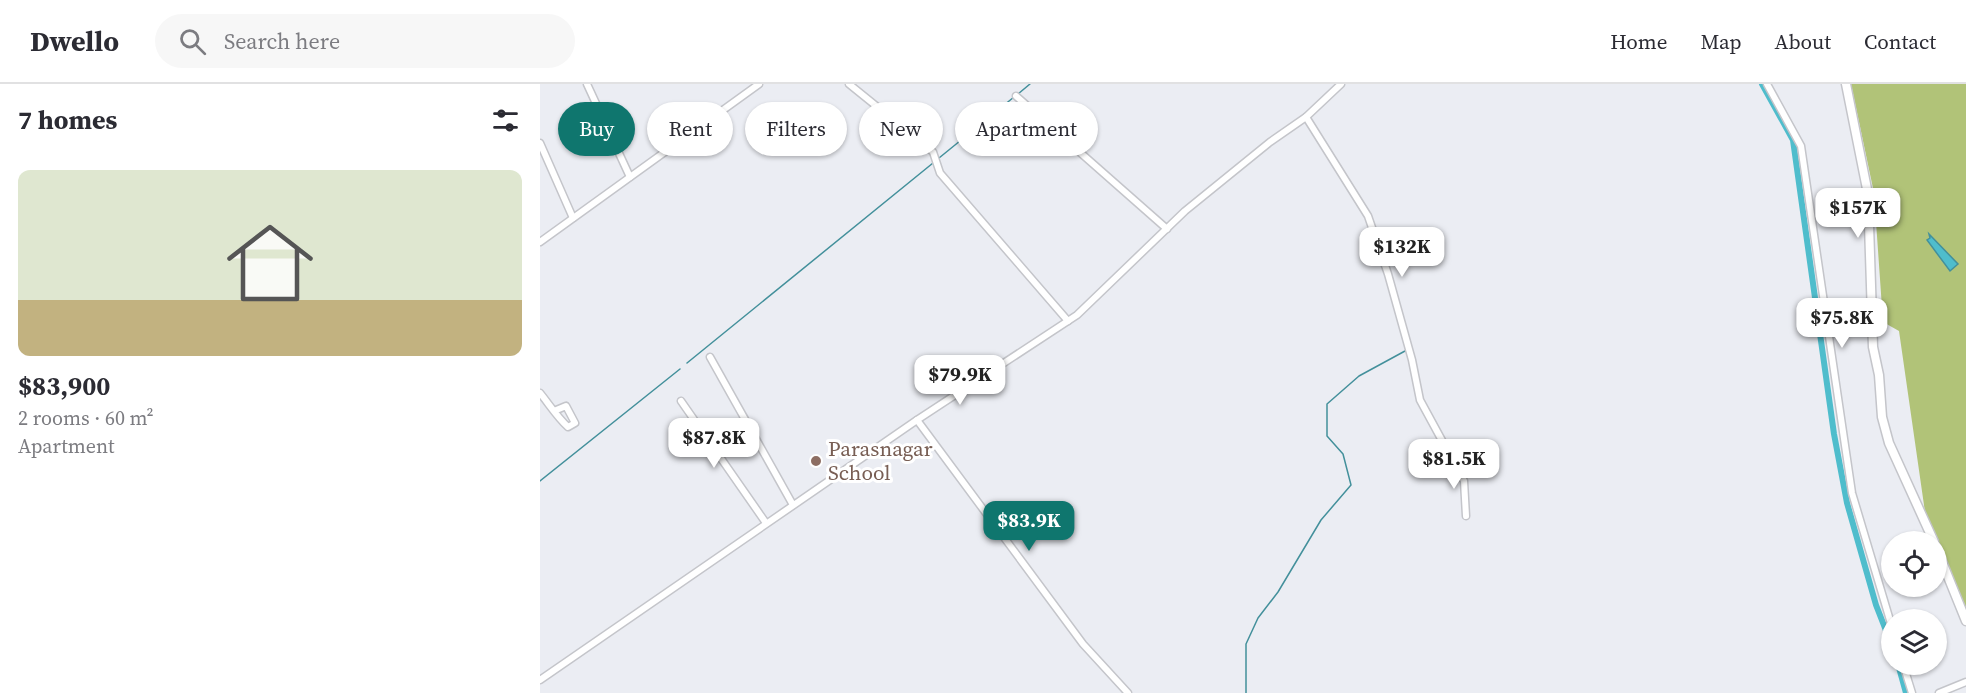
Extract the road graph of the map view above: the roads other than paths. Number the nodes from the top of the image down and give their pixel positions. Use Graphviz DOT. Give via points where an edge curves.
graph roads {
  1 [pos="587,84"];
  2 [pos="759,84"];
  3 [pos="849,84"];
  4 [pos="1341,84"];
  5 [pos="1767,84"];
  6 [pos="1846,84"];
  7 [pos="1016,96"];
  8 [pos="1305,117"];
  9 [pos="540,143"];
  10 [pos="630,177"];
  11 [pos="573,218"];
  12 [pos="1167,229"];
  13 [pos="540,242"];
  14 [pos="1068,321"];
  15 [pos="710,357"];
  16 [pos="540,393"];
  17 [pos="681,401"];
  18 [pos="554,411"];
  19 [pos="917,420"];
  20 [pos="792,506"];
  21 [pos="1466,516"];
  22 [pos="766,524"];
  23 [pos="1929,531"];
  24 [pos="1947,574"];
  25 [pos="1887,609"];
  26 [pos="1966,621"];
  27 [pos="1906,675"];
  28 [pos="540,680"];
  29 [pos="1966,682"];
  30 [pos="1128,693"];
  31 [pos="1912,693"];
  32 [pos="1939,693"];
  1 -- 10 [label="street"];
  2 -- 10 [label="street"];
  3 -- 14 [label="street" via="933,152 940,173"];
  4 -- 8 [label="street"];
  5 -- 25 [label="street" via="1801,146 1852,493"];
  6 -- 23 [label="main road" via="1868,194 1873,347 1882,417 1889,443"];
  7 -- 12 [label="street"];
  8 -- 12 [label="street"];
  8 -- 21 [label="street" via="1368,216 1388,274 1420,400 1466,485"];
  9 -- 11 [label="street"];
  10 -- 11 [label="street"];
  11 -- 13 [label="street"];
  12 -- 14 [label="street"];
  14 -- 19 [label="street"];
  15 -- 20 [label="street"];
  16 -- 18 [label="street"];
  17 -- 22 [label="street"];
  19 -- 20 [label="street"];
  19 -- 30 [label="street" via="1083,644"];
  20 -- 22 [label="street"];
  22 -- 28 [label="street"];
  24 -- 26 [label="main road"];
  27 -- 31 [label="street"];
  29 -- 32 [label="street"];
}
